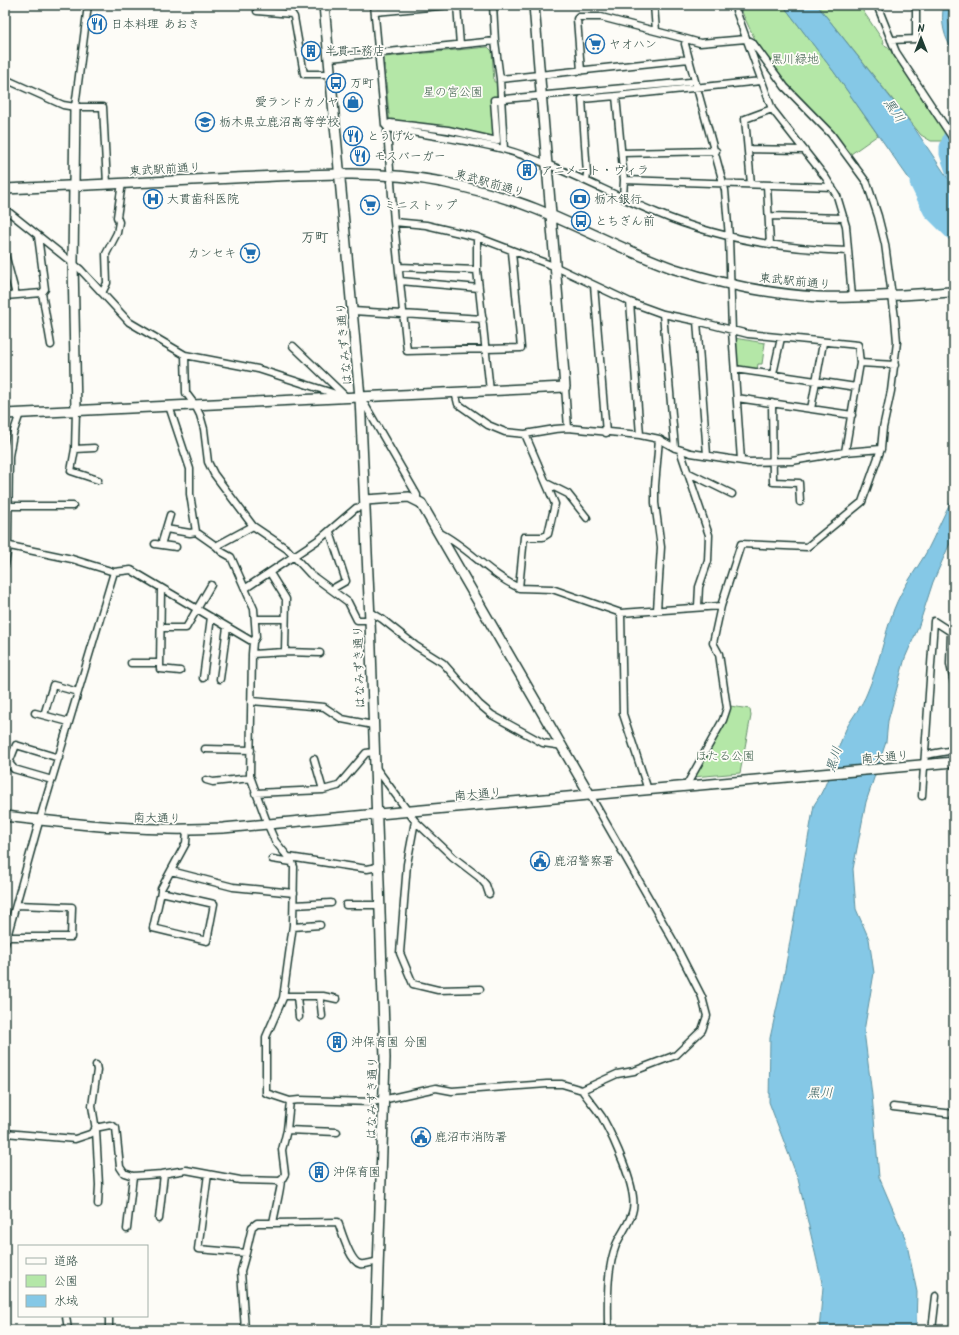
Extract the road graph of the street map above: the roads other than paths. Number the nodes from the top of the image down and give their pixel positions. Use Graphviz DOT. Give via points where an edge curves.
graph roads {
  1 [pos="88,5"];
  2 [pos="324,5"];
  3 [pos="374,5"];
  4 [pos="451,5"];
  5 [pos="457,5"];
  6 [pos="493,5"];
  7 [pos="534,5"];
  8 [pos="654,5"];
  9 [pos="734,5"];
  10 [pos="877,5"];
  11 [pos="916,5"];
  12 [pos="257,11"];
  13 [pos="375,12"];
  14 [pos="656,31"];
  15 [pos="686,39"];
  16 [pos="746,39"];
  17 [pos="891,40"];
  18 [pos="495,41"];
  19 [pos="460,45"];
  20 [pos="378,54"];
  21 [pos="330,58"];
  22 [pos="689,59"];
  23 [pos="581,70"];
  24 [pos="331,74"];
  25 [pos="540,75"];
  26 [pos="5,79"];
  27 [pos="500,79"];
  28 [pos="761,81"];
  29 [pos="690,82"];
  30 [pos="698,87"];
  31 [pos="547,95"];
  32 [pos="537,96"];
  33 [pos="616,96"];
  34 [pos="505,99"];
  35 [pos="498,100"];
  36 [pos="75,107"];
  37 [pos="772,109"];
  38 [pos="390,122"];
  39 [pos="387,132"];
  40 [pos="954,140"];
  41 [pos="504,149"];
  42 [pos="748,149"];
  43 [pos="804,150"];
  44 [pos="716,151"];
  45 [pos="622,153"];
  46 [pos="547,164"];
  47 [pos="390,169"];
  48 [pos="340,173"];
  49 [pos="624,180"];
  50 [pos="586,181"];
  51 [pos="391,182"];
  52 [pos="122,183"];
  53 [pos="724,183"];
  54 [pos="107,184"];
  55 [pos="751,184"];
  56 [pos="767,185"];
  57 [pos="73,186"];
  58 [pos="832,187"];
  59 [pos="5,189"];
  60 [pos="623,198"];
  61 [pos="5,209"];
  62 [pos="552,216"];
  63 [pos="769,216"];
  64 [pos="844,218"];
  65 [pos="394,222"];
  66 [pos="38,236"];
  67 [pos="477,237"];
  68 [pos="729,237"];
  69 [pos="770,245"];
  70 [pos="848,251"];
  71 [pos="512,252"];
  72 [pos="5,254"];
  73 [pos="73,263"];
  74 [pos="399,266"];
  75 [pos="556,266"];
  76 [pos="477,270"];
  77 [pos="400,281"];
  78 [pos="731,284"];
  79 [pos="594,285"];
  80 [pos="479,288"];
  81 [pos="954,292"];
  82 [pos="42,293"];
  83 [pos="102,294"];
  84 [pos="16,295"];
  85 [pos="895,295"];
  86 [pos="5,296"];
  87 [pos="852,297"];
  88 [pos="630,302"];
  89 [pos="353,311"];
  90 [pos="403,313"];
  91 [pos="663,314"];
  92 [pos="483,319"];
  93 [pos="697,321"];
  94 [pos="732,331"];
  95 [pos="781,338"];
  96 [pos="823,343"];
  97 [pos="51,345"];
  98 [pos="293,346"];
  99 [pos="487,349"];
  100 [pos="185,355"];
  101 [pos="860,363"];
  102 [pos="895,365"];
  103 [pos="735,369"];
  104 [pos="773,374"];
  105 [pos="816,381"];
  106 [pos="565,387"];
  107 [pos="856,387"];
  108 [pos="490,390"];
  109 [pos="455,392"];
  110 [pos="346,397"];
  111 [pos="360,397"];
  112 [pos="737,398"];
  113 [pos="772,403"];
  114 [pos="195,405"];
  115 [pos="169,406"];
  116 [pos="811,409"];
  117 [pos="76,410"];
  118 [pos="20,413"];
  119 [pos="5,414"];
  120 [pos="852,415"];
  121 [pos="568,428"];
  122 [pos="606,433"];
  123 [pos="525,434"];
  124 [pos="640,435"];
  125 [pos="659,439"];
  126 [pos="94,448"];
  127 [pos="76,449"];
  128 [pos="677,449"];
  129 [pos="881,449"];
  130 [pos="845,452"];
  131 [pos="707,455"];
  132 [pos="741,460"];
  133 [pos="773,461"];
  134 [pos="688,472"];
  135 [pos="98,480"];
  136 [pos="548,484"];
  137 [pos="732,494"];
  138 [pos="418,500"];
  139 [pos="800,502"];
  140 [pos="365,503"];
  141 [pos="9,506"];
  142 [pos="73,506"];
  143 [pos="170,515"];
  144 [pos="587,518"];
  145 [pos="253,526"];
  146 [pos="166,529"];
  147 [pos="196,532"];
  148 [pos="330,532"];
  149 [pos="440,533"];
  150 [pos="6,546"];
  151 [pos="216,546"];
  152 [pos="176,548"];
  153 [pos="295,557"];
  154 [pos="5,565"];
  155 [pos="114,572"];
  156 [pos="270,573"];
  157 [pos="211,585"];
  158 [pos="161,588"];
  159 [pos="246,588"];
  160 [pos="519,588"];
  161 [pos="332,589"];
  162 [pos="698,606"];
  163 [pos="720,606"];
  164 [pos="197,609"];
  165 [pos="658,610"];
  166 [pos="621,613"];
  167 [pos="370,615"];
  168 [pos="211,617"];
  169 [pos="256,619"];
  170 [pos="285,619"];
  171 [pos="227,627"];
  172 [pos="164,628"];
  173 [pos="253,642"];
  174 [pos="286,652"];
  175 [pos="320,653"];
  176 [pos="252,654"];
  177 [pos="131,663"];
  178 [pos="160,663"];
  179 [pos="180,670"];
  180 [pos="203,678"];
  181 [pos="220,679"];
  182 [pos="954,683"];
  183 [pos="78,692"];
  184 [pos="251,701"];
  185 [pos="35,713"];
  186 [pos="44,715"];
  187 [pos="69,722"];
  188 [pos="373,725"];
  189 [pos="563,746"];
  190 [pos="205,749"];
  191 [pos="251,750"];
  192 [pos="954,750"];
  193 [pos="374,752"];
  194 [pos="925,755"];
  195 [pos="59,758"];
  196 [pos="314,759"];
  197 [pos="954,762"];
  198 [pos="922,765"];
  199 [pos="375,766"];
  200 [pos="251,778"];
  201 [pos="52,780"];
  202 [pos="206,780"];
  203 [pos="686,786"];
  204 [pos="323,790"];
  205 [pos="648,790"];
  206 [pos="255,793"];
  207 [pos="590,795"];
  208 [pos="922,796"];
  209 [pos="408,812"];
  210 [pos="5,816"];
  211 [pos="377,816"];
  212 [pos="40,820"];
  213 [pos="415,820"];
  214 [pos="268,825"];
  215 [pos="187,830"];
  216 [pos="272,859"];
  217 [pos="291,859"];
  218 [pos="378,868"];
  219 [pos="171,871"];
  220 [pos="161,892"];
  221 [pos="294,893"];
  222 [pos="489,894"];
  223 [pos="331,903"];
  224 [pos="16,905"];
  225 [pos="294,905"];
  226 [pos="346,905"];
  227 [pos="380,905"];
  228 [pos="320,925"];
  229 [pos="293,927"];
  230 [pos="7,937"];
  231 [pos="5,944"];
  232 [pos="480,989"];
  233 [pos="284,996"];
  234 [pos="297,996"];
  235 [pos="320,996"];
  236 [pos="337,999"];
  237 [pos="322,1016"];
  238 [pos="299,1017"];
  239 [pos="96,1065"];
  240 [pos="582,1090"];
  241 [pos="385,1100"];
  242 [pos="290,1101"];
  243 [pos="894,1107"];
  244 [pos="954,1114"];
  245 [pos="96,1129"];
  246 [pos="287,1130"];
  247 [pos="337,1132"];
  248 [pos="5,1133"];
  249 [pos="164,1174"];
  250 [pos="208,1174"];
  251 [pos="133,1176"];
  252 [pos="281,1181"];
  253 [pos="98,1204"];
  254 [pos="159,1219"];
  255 [pos="273,1222"];
  256 [pos="127,1229"];
  257 [pos="246,1253"];
  258 [pos="379,1261"];
  259 [pos="936,1296"];
  260 [pos="66,1317"];
  261 [pos="110,1317"];
  262 [pos="68,1330"];
  263 [pos="109,1330"];
  264 [pos="245,1330"];
  265 [pos="376,1330"];
  266 [pos="608,1330"];
  267 [pos="932,1330"];
  1 -- 36 [label="street"];
  2 -- 21 [label="street, はなみずき通り"];
  3 -- 13 [label="street"];
  4 -- 13 [label="street"];
  5 -- 19 [label="street"];
  6 -- 18 [label="street"];
  7 -- 25 [label="street"];
  8 -- 14 [label="street"];
  9 -- 16 [label="street"];
  10 -- 17 [label="street"];
  11 -- 17 [label="street" via="916,39"];
  12 -- 24 [label="street" via="292,14 304,74"];
  13 -- 20 [label="street"];
  14 -- 15 [label="street"];
  14 -- 23 [label="street" via="601,17 579,17 577,19"];
  15 -- 16 [label="street" via="700,43"];
  15 -- 22 [label="street"];
  16 -- 28 [label="street"];
  16 -- 85 [label="street" via="756,47 785,87 831,134 863,177 882,229"];
  17 -- 40 [label="street" via="907,70"];
  18 -- 19 [label="street"];
  18 -- 27 [label="street"];
  19 -- 20 [label="street"];
  20 -- 21 [label="street"];
  20 -- 41 [label="street" via="385,125 388,128 435,134"];
  21 -- 24 [label="street, はなみずき通り"];
  22 -- 23 [label="street"];
  22 -- 30 [label="street"];
  23 -- 25 [label="street"];
  24 -- 48 [label="street, はなみずき通り"];
  25 -- 27 [label="street"];
  25 -- 46 [label="street"];
  26 -- 36 [label="street" via="63,105"];
  27 -- 41 [label="street"];
  28 -- 30 [label="street"];
  28 -- 37 [label="street"];
  29 -- 31 [label="street"];
  30 -- 33 [label="street"];
  30 -- 44 [label="street"];
  32 -- 34 [label="street"];
  33 -- 45 [label="street"];
  33 -- 50 [label="street" via="582,100"];
  35 -- 38 [label="street" via="494,100 497,141 448,130"];
  36 -- 54 [label="street" via="103,107"];
  36 -- 57 [label="street"];
  37 -- 42 [label="street" via="745,119"];
  37 -- 43 [label="street"];
  39 -- 47 [label="street"];
  41 -- 46 [label="street"];
  42 -- 43 [label="street"];
  42 -- 55 [label="street"];
  43 -- 58 [label="street"];
  44 -- 45 [label="street"];
  44 -- 53 [label="street"];
  45 -- 49 [label="street"];
  46 -- 50 [label="street"];
  46 -- 62 [label="street"];
  48 -- 52 [label="street, 東武駅前通り"];
  48 -- 62 [label="street, 東武駅前通り" via="391,175 447,183 486,193"];
  48 -- 89 [label="street, はなみずき通り"];
  49 -- 53 [label="street"];
  49 -- 60 [label="street"];
  50 -- 60 [label="street"];
  51 -- 65 [label="street"];
  52 -- 54 [label="street, 東武駅前通り"];
  52 -- 83 [label="street" via="117,217 119,222 117,233 106,254 107,283"];
  53 -- 55 [label="street"];
  53 -- 68 [label="street"];
  54 -- 57 [label="street, 東武駅前通り"];
  55 -- 56 [label="street"];
  56 -- 58 [label="street"];
  56 -- 63 [label="street"];
  57 -- 59 [label="street, 東武駅前通り"];
  57 -- 73 [label="street"];
  58 -- 64 [label="street"];
  60 -- 68 [label="street" via="686,224"];
  61 -- 66 [label="street"];
  62 -- 75 [label="street"];
  62 -- 78 [label="street, 東武駅前通り" via="649,259"];
  63 -- 64 [label="street"];
  63 -- 69 [label="street"];
  64 -- 70 [label="street"];
  65 -- 67 [label="street" via="426,225"];
  65 -- 74 [label="street"];
  66 -- 73 [label="street"];
  66 -- 82 [label="street" via="45,289"];
  67 -- 71 [label="street"];
  67 -- 76 [label="street"];
  68 -- 69 [label="street"];
  68 -- 78 [label="street"];
  69 -- 70 [label="street" via="806,250"];
  70 -- 87 [label="street"];
  71 -- 75 [label="street"];
  71 -- 99 [label="street" via="520,348"];
  72 -- 84 [label="street"];
  73 -- 83 [label="street"];
  73 -- 117 [label="street"];
  74 -- 76 [label="street"];
  74 -- 77 [label="street"];
  75 -- 79 [label="street"];
  75 -- 106 [label="street"];
  76 -- 80 [label="street"];
  77 -- 80 [label="street"];
  77 -- 90 [label="street"];
  78 -- 87 [label="street, 東武駅前通り" via="793,294"];
  78 -- 94 [label="street"];
  79 -- 88 [label="street"];
  79 -- 122 [label="street"];
  80 -- 92 [label="street"];
  81 -- 85 [label="street, 東武駅前通り"];
  82 -- 84 [label="street"];
  82 -- 97 [label="street"];
  83 -- 100 [label="street" via="129,322"];
  84 -- 86 [label="street"];
  85 -- 87 [label="street, 東武駅前通り"];
  85 -- 102 [label="street"];
  88 -- 91 [label="street"];
  88 -- 124 [label="street"];
  89 -- 90 [label="street"];
  89 -- 111 [label="street, はなみずき通り"];
  90 -- 92 [label="street"];
  90 -- 99 [label="street" via="408,351"];
  91 -- 93 [label="street"];
  91 -- 128 [label="street"];
  92 -- 99 [label="street"];
  93 -- 94 [label="street"];
  93 -- 131 [label="street"];
  94 -- 95 [label="street"];
  94 -- 103 [label="street"];
  95 -- 96 [label="street"];
  95 -- 104 [label="street"];
  96 -- 101 [label="street" via="858,345"];
  96 -- 105 [label="street"];
  98 -- 110 [label="street"];
  99 -- 108 [label="street"];
  100 -- 110 [label="street" via="258,368"];
  100 -- 114 [label="street" via="186,393"];
  101 -- 102 [label="street"];
  101 -- 107 [label="street"];
  102 -- 129 [label="street"];
  103 -- 104 [label="street"];
  103 -- 112 [label="street"];
  104 -- 105 [label="street"];
  105 -- 107 [label="street"];
  105 -- 116 [label="street"];
  106 -- 108 [label="street"];
  106 -- 121 [label="street"];
  107 -- 120 [label="street"];
  108 -- 109 [label="street"];
  109 -- 111 [label="street"];
  109 -- 123 [label="street" via="458,404 488,425 505,432"];
  110 -- 111 [label="street"];
  110 -- 114 [label="street"];
  111 -- 138 [label="street"];
  111 -- 140 [label="street, はなみずき通り"];
  112 -- 113 [label="street"];
  112 -- 132 [label="street"];
  113 -- 116 [label="street"];
  113 -- 133 [label="street"];
  114 -- 115 [label="street"];
  114 -- 145 [label="street" via="204,429 208,462"];
  115 -- 117 [label="street"];
  115 -- 147 [label="street" via="190,469 190,494"];
  116 -- 120 [label="street"];
  117 -- 118 [label="street"];
  117 -- 127 [label="street"];
  118 -- 119 [label="street"];
  118 -- 141 [label="street" via="9,456"];
  120 -- 130 [label="street"];
  121 -- 122 [label="street"];
  121 -- 123 [label="street"];
  122 -- 124 [label="street"];
  123 -- 136 [label="street"];
  124 -- 125 [label="street"];
  125 -- 128 [label="street"];
  125 -- 165 [label="street" via="655,486 661,547"];
  126 -- 127 [label="street"];
  127 -- 135 [label="street" via="71,471"];
  128 -- 131 [label="street"];
  128 -- 134 [label="street"];
  129 -- 130 [label="street"];
  129 -- 163 [label="street" via="862,502 807,547 741,544"];
  130 -- 133 [label="street" via="792,461"];
  131 -- 132 [label="street"];
  132 -- 133 [label="street"];
  133 -- 139 [label="street" via="773,482 799,484"];
  134 -- 137 [label="street"];
  134 -- 162 [label="street" via="709,535 708,561 699,587"];
  136 -- 144 [label="street" via="568,494"];
  136 -- 160 [label="street" via="555,504 548,534 543,537 524,537"];
  138 -- 140 [label="street" via="409,497"];
  138 -- 149 [label="street"];
  140 -- 148 [label="street"];
  140 -- 167 [label="street, はなみずき通り"];
  141 -- 142 [label="street"];
  141 -- 150 [label="street"];
  143 -- 146 [label="street"];
  145 -- 151 [label="street"];
  145 -- 153 [label="street"];
  146 -- 147 [label="street"];
  146 -- 152 [label="street" via="158,545"];
  147 -- 151 [label="street"];
  148 -- 153 [label="street"];
  148 -- 161 [label="street" via="346,581"];
  149 -- 160 [label="street" via="453,540 503,580"];
  149 -- 189 [label="street"];
  150 -- 154 [label="street"];
  150 -- 155 [label="street" via="72,559"];
  151 -- 159 [label="street" via="231,557"];
  153 -- 156 [label="street"];
  153 -- 161 [label="street" via="310,574"];
  155 -- 158 [label="street" via="131,570"];
  155 -- 183 [label="street"];
  156 -- 159 [label="street"];
  156 -- 170 [label="street" via="286,599"];
  157 -- 164 [label="street"];
  158 -- 164 [label="street"];
  158 -- 178 [label="street"];
  159 -- 169 [label="street"];
  160 -- 166 [label="street" via="552,589"];
  161 -- 167 [label="street" via="348,602 357,620"];
  162 -- 163 [label="street"];
  162 -- 165 [label="street"];
  163 -- 203 [label="street" via="713,643 719,654 727,708 721,724"];
  164 -- 168 [label="street"];
  164 -- 172 [label="street" via="186,628"];
  165 -- 166 [label="street"];
  166 -- 205 [label="street" via="623,714"];
  167 -- 188 [label="street, はなみずき通り"];
  167 -- 189 [label="street" via="382,619 416,646 443,663 492,715 543,743"];
  168 -- 171 [label="street"];
  168 -- 180 [label="street"];
  169 -- 170 [label="street"];
  169 -- 173 [label="street" via="256,637"];
  170 -- 174 [label="street"];
  171 -- 173 [label="street"];
  171 -- 181 [label="street"];
  173 -- 176 [label="street"];
  174 -- 175 [label="street"];
  174 -- 176 [label="street"];
  176 -- 184 [label="street"];
  177 -- 178 [label="street"];
  178 -- 179 [label="street" via="160,669"];
  182 -- 194 [label="street" via="950,664 951,632 934,621"];
  183 -- 186 [label="street" via="52,685"];
  183 -- 187 [label="street"];
  184 -- 188 [label="street" via="324,707 342,719"];
  184 -- 191 [label="street"];
  185 -- 186 [label="street"];
  186 -- 187 [label="street"];
  187 -- 195 [label="street"];
  188 -- 193 [label="street, はなみずき通り"];
  189 -- 207 [label="street"];
  190 -- 191 [label="street"];
  191 -- 200 [label="street"];
  192 -- 194 [label="street"];
  193 -- 199 [label="street, はなみずき通り"];
  193 -- 204 [label="street" via="366,753 338,786"];
  194 -- 198 [label="street"];
  195 -- 201 [label="street"];
  195 -- 201 [label="street" via="16,745 9,763 14,769"];
  196 -- 204 [label="street"];
  197 -- 198 [label="street, 南大通り"];
  198 -- 203 [label="street, 南大通り"];
  198 -- 208 [label="street"];
  199 -- 209 [label="street"];
  199 -- 211 [label="street, はなみずき通り"];
  200 -- 202 [label="street" via="213,782"];
  200 -- 206 [label="street"];
  201 -- 212 [label="street"];
  203 -- 205 [label="street, 南大通り"];
  204 -- 206 [label="street"];
  205 -- 207 [label="street, 南大通り"];
  206 -- 214 [label="street"];
  207 -- 209 [label="street, 南大通り"];
  207 -- 240 [label="street" via="674,942 702,997 707,1016 702,1030 676,1055 634,1071 617,1074"];
  209 -- 211 [label="street, 南大通り"];
  209 -- 213 [label="street"];
  210 -- 212 [label="street, 南大通り"];
  211 -- 214 [label="street, 南大通り"];
  211 -- 218 [label="street, はなみずき通り"];
  212 -- 215 [label="street, 南大通り" via="125,829"];
  212 -- 224 [label="street"];
  213 -- 222 [label="street" via="454,857 479,876"];
  213 -- 232 [label="street" via="407,864 400,953 413,984 438,990"];
  214 -- 215 [label="street, 南大通り"];
  214 -- 217 [label="street" via="276,841"];
  215 -- 219 [label="street" via="186,843"];
  216 -- 217 [label="street"];
  217 -- 218 [label="street" via="367,869"];
  217 -- 221 [label="street"];
  218 -- 227 [label="street, はなみずき通り"];
  219 -- 220 [label="street"];
  219 -- 221 [label="street" via="233,887"];
  220 -- 220 [label="street" via="153,928 207,941 214,904"];
  221 -- 225 [label="street"];
  223 -- 225 [label="street"];
  224 -- 230 [label="street"];
  224 -- 230 [label="street" via="72,907 71,937"];
  225 -- 229 [label="street"];
  226 -- 227 [label="street"];
  227 -- 241 [label="street, はなみずき通り"];
  228 -- 229 [label="street"];
  229 -- 233 [label="street"];
  230 -- 231 [label="street"];
  233 -- 234 [label="street"];
  233 -- 242 [label="street" via="266,1037 266,1093"];
  234 -- 235 [label="street"];
  234 -- 238 [label="street"];
  235 -- 236 [label="street"];
  235 -- 237 [label="street"];
  239 -- 245 [label="street" via="92,1106"];
  240 -- 241 [label="street" via="562,1084 452,1091 436,1088"];
  240 -- 266 [label="street" via="601,1116 616,1144 634,1196 634,1209 612,1259 608,1287"];
  241 -- 242 [label="street"];
  241 -- 258 [label="street, はなみずき通り"];
  242 -- 246 [label="street"];
  243 -- 244 [label="street"];
  245 -- 248 [label="street" via="75,1139"];
  245 -- 251 [label="street" via="110,1125 116,1128 121,1170"];
  245 -- 253 [label="street" via="100,1185"];
  246 -- 247 [label="street"];
  246 -- 252 [label="street" via="282,1150 285,1174"];
  249 -- 250 [label="street" via="186,1170"];
  249 -- 251 [label="street"];
  249 -- 254 [label="street"];
  250 -- 252 [label="street" via="240,1180"];
  250 -- 257 [label="street" via="198,1249"];
  251 -- 256 [label="street"];
  252 -- 255 [label="street"];
  255 -- 257 [label="street" via="257,1223 252,1227"];
  255 -- 258 [label="street" via="338,1222 355,1261 360,1264"];
  257 -- 264 [label="street" via="240,1271"];
  258 -- 265 [label="street, はなみずき通り"];
  259 -- 267 [label="street"];
  260 -- 262 [label="street"];
  261 -- 263 [label="street"];
}
